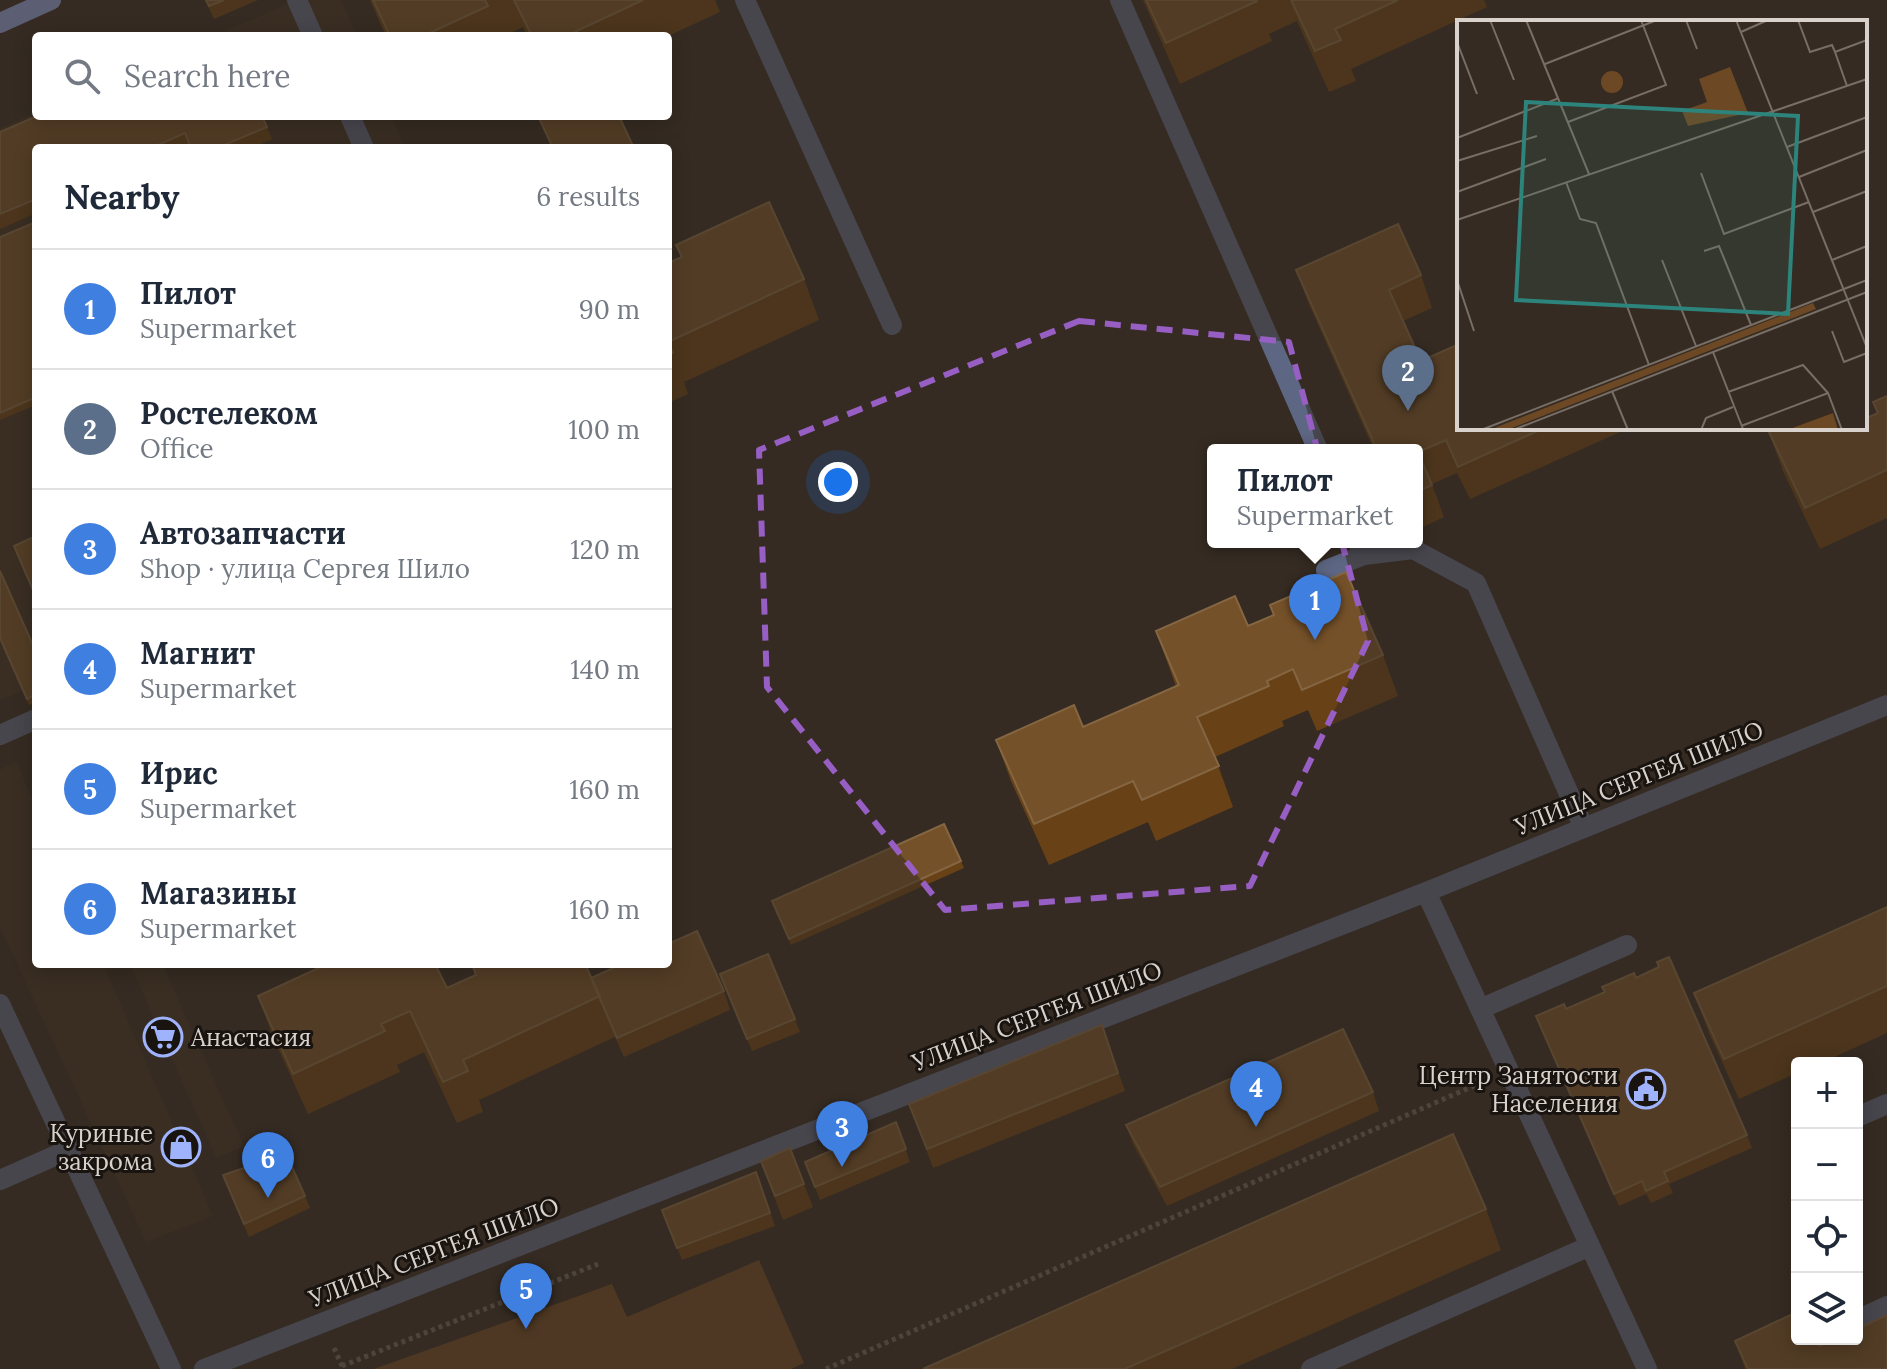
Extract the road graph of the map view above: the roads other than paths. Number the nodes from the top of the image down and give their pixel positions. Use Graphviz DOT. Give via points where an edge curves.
graph roads {
  1 [pos="51,0"];
  2 [pos="297,0"];
  3 [pos="745,0"];
  4 [pos="1120,0"];
  5 [pos="0,23"];
  6 [pos="311,32"];
  7 [pos="352,120"];
  8 [pos="362,144"];
  9 [pos="892,325"];
  10 [pos="1315,444"];
  11 [pos="1361,549"];
  12 [pos="1326,570"];
  13 [pos="1887,705"];
  14 [pos="32,721"];
  15 [pos="0,735"];
  16 [pos="1584,828"];
  17 [pos="1426,892"];
  18 [pos="1627,945"];
  19 [pos="0,1004"];
  20 [pos="1480,1009"];
  21 [pos="1887,1104"];
  22 [pos="1863,1114"];
  23 [pos="68,1150"];
  24 [pos="0,1180"];
  25 [pos="1590,1246"];
  26 [pos="1887,1306"];
  27 [pos="1863,1317"];
  28 [pos="171,1369"];
  29 [pos="204,1369"];
  30 [pos="1311,1369"];
  31 [pos="1647,1369"];
  1 -- 5 [label="main road"];
  2 -- 6 [label="street"];
  3 -- 9 [label="street"];
  4 -- 10 [label="street"];
  7 -- 8 [label="street"];
  11 -- 12 [label="street"];
  11 -- 16 [label="street" via="1413,549 1476,583"];
  13 -- 16 [label="street, УЛИЦА СЕРГЕЯ ШИЛО"];
  14 -- 15 [label="street"];
  16 -- 17 [label="street, УЛИЦА СЕРГЕЯ ШИЛО"];
  17 -- 20 [label="street"];
  17 -- 29 [label="street, УЛИЦА СЕРГЕЯ ШИЛО"];
  18 -- 20 [label="street"];
  19 -- 23 [label="street"];
  20 -- 25 [label="street"];
  21 -- 22 [label="street"];
  23 -- 24 [label="street"];
  23 -- 28 [label="street"];
  25 -- 30 [label="street"];
  25 -- 31 [label="street"];
  26 -- 27 [label="street"];
}
